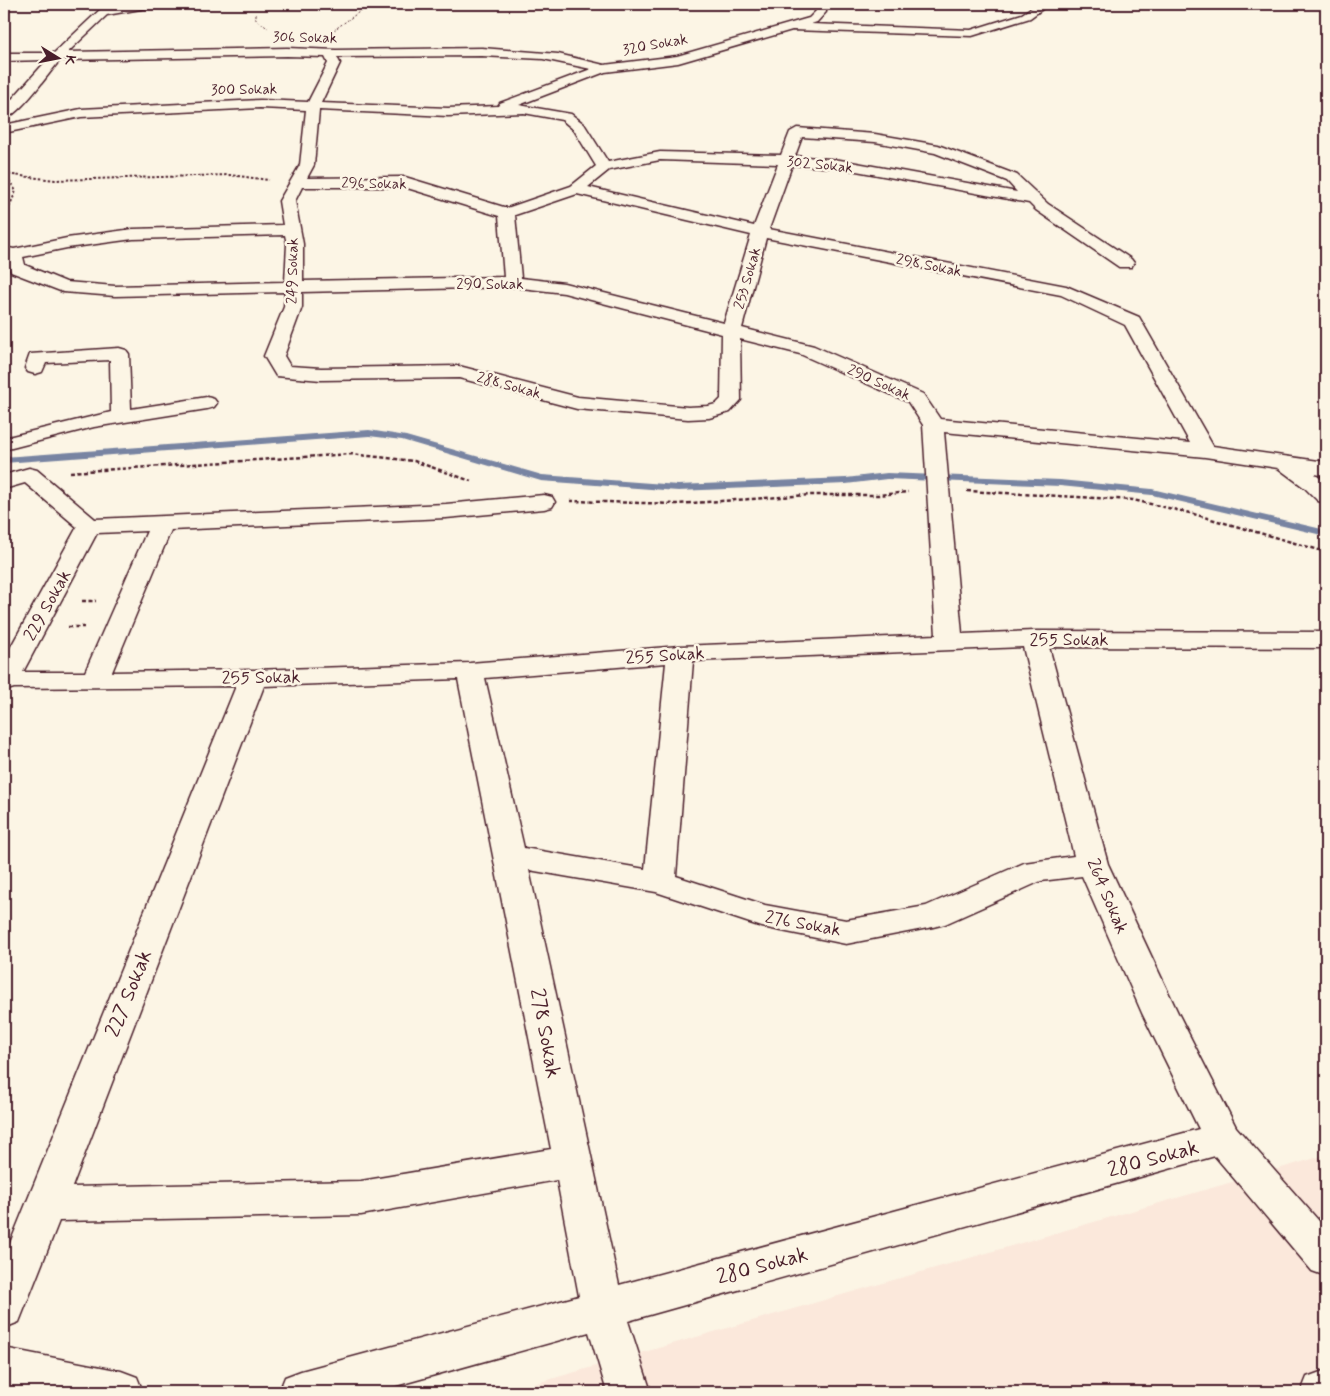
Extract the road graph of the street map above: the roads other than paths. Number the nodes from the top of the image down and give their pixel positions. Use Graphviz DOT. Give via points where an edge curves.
graph roads {
  1 [pos="112,4"];
  2 [pos="152,4"];
  3 [pos="821,4"];
  4 [pos="1044,4"];
  5 [pos="103,12"];
  6 [pos="791,26"];
  7 [pos="330,55"];
  8 [pos="57,56"];
  9 [pos="4,57"];
  10 [pos="602,69"];
  11 [pos="28,105"];
  12 [pos="312,106"];
  13 [pos="486,111"];
  14 [pos="81,113"];
  15 [pos="4,115"];
  16 [pos="4,129"];
  17 [pos="786,160"];
  18 [pos="604,167"];
  19 [pos="297,183"];
  20 [pos="576,189"];
  21 [pos="1034,200"];
  22 [pos="507,213"];
  23 [pos="293,230"];
  24 [pos="760,232"];
  25 [pos="12,258"];
  26 [pos="1125,263"];
  27 [pos="513,282"];
  28 [pos="294,287"];
  29 [pos="731,332"];
  30 [pos="35,368"];
  31 [pos="283,372"];
  32 [pos="731,400"];
  33 [pos="208,403"];
  34 [pos="121,417"];
  35 [pos="933,425"];
  36 [pos="4,444"];
  37 [pos="1205,451"];
  38 [pos="1283,462"];
  39 [pos="1326,469"];
  40 [pos="4,482"];
  41 [pos="1326,496"];
  42 [pos="544,502"];
  43 [pos="162,523"];
  44 [pos="90,526"];
  45 [pos="1034,639"];
  46 [pos="1326,640"];
  47 [pos="950,642"];
  48 [pos="680,654"];
  49 [pos="470,671"];
  50 [pos="253,678"];
  51 [pos="95,680"];
  52 [pos="5,681"];
  53 [pos="510,856"];
  54 [pos="1092,864"];
  55 [pos="660,882"];
  56 [pos="1223,1138"];
  57 [pos="572,1161"];
  58 [pos="45,1204"];
  59 [pos="1326,1258"];
  60 [pos="4,1309"];
  61 [pos="603,1309"];
  62 [pos="4,1368"];
  63 [pos="120,1392"];
  64 [pos="301,1392"];
  65 [pos="629,1392"];
  1 -- 5 [label="street"];
  2 -- 5 [label="street"];
  3 -- 6 [label="street, 320 Sokak" via="821,12 813,20"];
  4 -- 6 [label="street" via="1026,16 972,34"];
  5 -- 8 [label="street"];
  6 -- 10 [label="street, 320 Sokak" via="678,59"];
  7 -- 8 [label="street, 306 Sokak" via="287,52"];
  7 -- 10 [label="street, 306 Sokak" via="527,53 583,62"];
  7 -- 12 [label="street, 249 Sokak" via="334,63"];
  8 -- 9 [label="street, 306 Sokak"];
  8 -- 11 [label="street"];
  10 -- 13 [label="street, 320 Sokak"];
  11 -- 14 [label="street" via="50,112"];
  11 -- 15 [label="street"];
  12 -- 13 [label="street, 300 Sokak"];
  12 -- 14 [label="street, 300 Sokak" via="260,104"];
  12 -- 19 [label="street, 249 Sokak" via="306,166"];
  13 -- 18 [label="street" via="524,109 566,117 579,127"];
  14 -- 16 [label="street, 300 Sokak"];
  17 -- 18 [label="street, 302 Sokak" via="660,156"];
  17 -- 21 [label="street, 302 Sokak" via="840,164"];
  17 -- 21 [label="street, 253 Sokak" via="797,132 875,138 938,150 1012,178"];
  17 -- 24 [label="street, 253 Sokak"];
  18 -- 20 [label="street"];
  19 -- 22 [label="street, 296 Sokak" via="405,182"];
  19 -- 23 [label="street, 249 Sokak" via="287,201"];
  20 -- 22 [label="street"];
  20 -- 24 [label="street, 298 Sokak"];
  21 -- 26 [label="street"];
  22 -- 27 [label="street"];
  23 -- 25 [label="street" via="133,234 67,243"];
  23 -- 28 [label="street, 249 Sokak"];
  24 -- 29 [label="street, 253 Sokak"];
  24 -- 37 [label="street, 298 Sokak" via="1066,291 1132,321"];
  25 -- 28 [label="street, 290 Sokak" via="63,287 115,291"];
  27 -- 28 [label="street, 290 Sokak"];
  27 -- 29 [label="street, 290 Sokak" via="564,288"];
  28 -- 31 [label="street, 249 Sokak" via="293,307 274,356"];
  29 -- 32 [label="street, 253 Sokak"];
  29 -- 35 [label="street, 290 Sokak" via="807,350 916,398"];
  30 -- 34 [label="street" via="37,358 118,354"];
  31 -- 32 [label="street, 288 Sokak" via="459,372 577,403 688,413 723,408"];
  33 -- 34 [label="street"];
  34 -- 36 [label="street"];
  35 -- 37 [label="street"];
  35 -- 47 [label="street"];
  37 -- 38 [label="street"];
  38 -- 39 [label="street"];
  38 -- 41 [label="street"];
  40 -- 44 [label="street" via="29,475"];
  42 -- 43 [label="street" via="446,511"];
  43 -- 44 [label="street"];
  43 -- 51 [label="street"];
  44 -- 52 [label="street, 229 Sokak"];
  45 -- 46 [label="street, 255 Sokak"];
  45 -- 47 [label="street, 255 Sokak"];
  45 -- 54 [label="street, 264 Sokak"];
  47 -- 48 [label="street, 255 Sokak"];
  48 -- 49 [label="street, 255 Sokak"];
  48 -- 55 [label="street"];
  49 -- 50 [label="street, 255 Sokak"];
  49 -- 53 [label="street, 278 Sokak"];
  50 -- 51 [label="street, 255 Sokak"];
  50 -- 58 [label="street, 227 Sokak"];
  51 -- 52 [label="street, 255 Sokak"];
  53 -- 55 [label="street, 276 Sokak"];
  53 -- 57 [label="street, 278 Sokak"];
  54 -- 55 [label="street, 276 Sokak" via="1035,871 933,916 846,932 762,916"];
  54 -- 56 [label="street, 264 Sokak" via="1160,1013"];
  56 -- 59 [label="street, 264 Sokak"];
  56 -- 61 [label="street, 280 Sokak"];
  57 -- 58 [label="street" via="361,1198"];
  57 -- 61 [label="street, 278 Sokak"];
  58 -- 60 [label="street, 227 Sokak"];
  61 -- 64 [label="street, 280 Sokak"];
  61 -- 65 [label="street, 278 Sokak"];
  62 -- 63 [label="street"];
}
